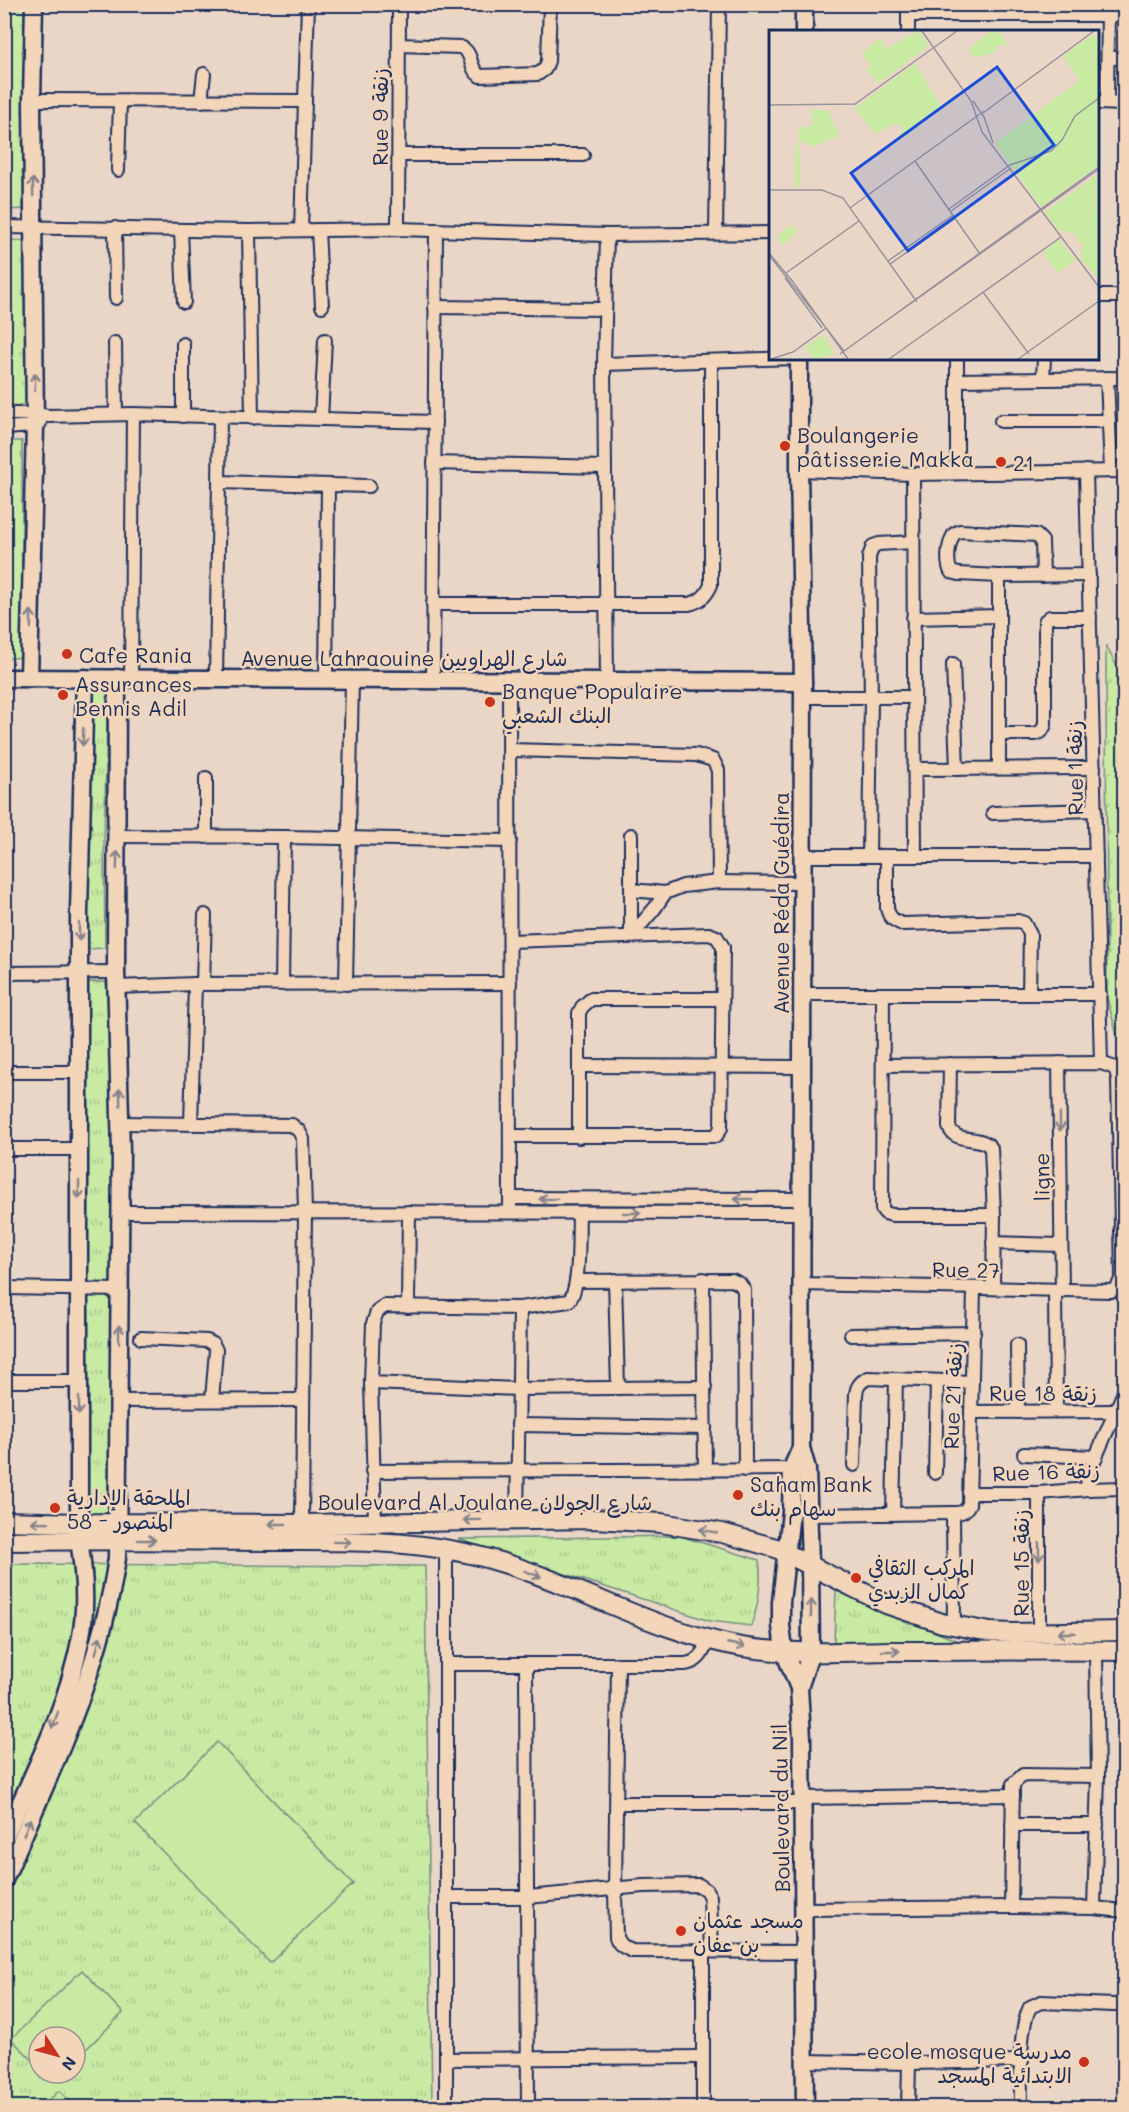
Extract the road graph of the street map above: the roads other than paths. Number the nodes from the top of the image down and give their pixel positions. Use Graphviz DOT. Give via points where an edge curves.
graph roads {
  1 [pos="34,4"];
  2 [pos="308,4"];
  3 [pos="399,4"];
  4 [pos="550,4"];
  5 [pos="719,4"];
  6 [pos="804,4"];
  7 [pos="908,10"];
  8 [pos="1009,10"];
  9 [pos="1108,10"];
  10 [pos="1125,15"];
  11 [pos="804,30"];
  12 [pos="908,30"];
  13 [pos="399,45"];
  14 [pos="1104,54"];
  15 [pos="1125,58"];
  16 [pos="204,74"];
  17 [pos="32,100"];
  18 [pos="120,101"];
  19 [pos="201,101"];
  20 [pos="304,101"];
  21 [pos="1102,103"];
  22 [pos="1125,104"];
  23 [pos="399,155"];
  24 [pos="582,155"];
  25 [pos="118,170"];
  26 [pos="4,227"];
  27 [pos="33,227"];
  28 [pos="116,228"];
  29 [pos="398,229"];
  30 [pos="181,230"];
  31 [pos="301,230"];
  32 [pos="318,230"];
  33 [pos="436,230"];
  34 [pos="249,231"];
  35 [pos="716,233"];
  36 [pos="769,233"];
  37 [pos="607,235"];
  38 [pos="1099,296"];
  39 [pos="1125,296"];
  40 [pos="116,298"];
  41 [pos="184,302"];
  42 [pos="322,306"];
  43 [pos="435,307"];
  44 [pos="604,309"];
  45 [pos="325,340"];
  46 [pos="115,344"];
  47 [pos="183,344"];
  48 [pos="769,359"];
  49 [pos="798,360"];
  50 [pos="957,360"];
  51 [pos="1044,360"];
  52 [pos="711,361"];
  53 [pos="604,364"];
  54 [pos="1107,378"];
  55 [pos="1125,378"];
  56 [pos="1043,379"];
  57 [pos="957,380"];
  58 [pos="4,414"];
  59 [pos="116,414"];
  60 [pos="133,414"];
  61 [pos="183,416"];
  62 [pos="220,417"];
  63 [pos="252,418"];
  64 [pos="40,419"];
  65 [pos="321,419"];
  66 [pos="1000,421"];
  67 [pos="1109,421"];
  68 [pos="435,422"];
  69 [pos="4,428"];
  70 [pos="434,463"];
  71 [pos="604,467"];
  72 [pos="799,470"];
  73 [pos="1086,471"];
  74 [pos="1111,471"];
  75 [pos="1125,471"];
  76 [pos="957,473"];
  77 [pos="912,474"];
  78 [pos="219,482"];
  79 [pos="328,485"];
  80 [pos="369,486"];
  81 [pos="913,542"];
  82 [pos="1089,575"];
  83 [pos="999,576"];
  84 [pos="1043,576"];
  85 [pos="433,604"];
  86 [pos="605,604"];
  87 [pos="999,616"];
  88 [pos="1090,617"];
  89 [pos="913,618"];
  90 [pos="953,664"];
  91 [pos="4,678"];
  92 [pos="29,678"];
  93 [pos="85,678"];
  94 [pos="124,678"];
  95 [pos="216,679"];
  96 [pos="326,679"];
  97 [pos="352,680"];
  98 [pos="433,680"];
  99 [pos="509,680"];
  100 [pos="607,681"];
  101 [pos="803,690"];
  102 [pos="914,697"];
  103 [pos="871,698"];
  104 [pos="999,734"];
  105 [pos="510,750"];
  106 [pos="999,768"];
  107 [pos="1094,768"];
  108 [pos="914,769"];
  109 [pos="957,769"];
  110 [pos="207,778"];
  111 [pos="1095,810"];
  112 [pos="993,813"];
  113 [pos="117,836"];
  114 [pos="631,836"];
  115 [pos="206,837"];
  116 [pos="284,837"];
  117 [pos="349,838"];
  118 [pos="510,841"];
  119 [pos="802,856"];
  120 [pos="869,856"];
  121 [pos="887,856"];
  122 [pos="915,856"];
  123 [pos="1096,856"];
  124 [pos="719,882"];
  125 [pos="802,883"];
  126 [pos="631,890"];
  127 [pos="665,893"];
  128 [pos="205,915"];
  129 [pos="631,936"];
  130 [pos="510,941"];
  131 [pos="4,973"];
  132 [pos="79,974"];
  133 [pos="116,980"];
  134 [pos="199,984"];
  135 [pos="282,984"];
  136 [pos="346,984"];
  137 [pos="510,984"];
  138 [pos="802,994"];
  139 [pos="883,994"];
  140 [pos="1029,994"];
  141 [pos="1100,994"];
  142 [pos="722,999"];
  143 [pos="1059,1063"];
  144 [pos="1101,1063"];
  145 [pos="950,1064"];
  146 [pos="883,1065"];
  147 [pos="579,1066"];
  148 [pos="720,1067"];
  149 [pos="802,1067"];
  150 [pos="4,1072"];
  151 [pos="79,1072"];
  152 [pos="120,1123"];
  153 [pos="191,1124"];
  154 [pos="510,1136"];
  155 [pos="579,1137"];
  156 [pos="4,1149"];
  157 [pos="79,1149"];
  158 [pos="510,1198"];
  159 [pos="802,1206"];
  160 [pos="120,1212"];
  161 [pos="305,1212"];
  162 [pos="409,1212"];
  163 [pos="510,1212"];
  164 [pos="579,1213"];
  165 [pos="994,1215"];
  166 [pos="993,1243"];
  167 [pos="1061,1245"];
  168 [pos="703,1279"];
  169 [pos="615,1280"];
  170 [pos="576,1281"];
  171 [pos="802,1284"];
  172 [pos="4,1288"];
  173 [pos="993,1288"];
  174 [pos="974,1289"];
  175 [pos="79,1290"];
  176 [pos="120,1290"];
  177 [pos="1059,1291"];
  178 [pos="408,1307"];
  179 [pos="520,1308"];
  180 [pos="974,1333"];
  181 [pos="851,1335"];
  182 [pos="141,1338"];
  183 [pos="1017,1345"];
  184 [pos="896,1379"];
  185 [pos="4,1381"];
  186 [pos="79,1381"];
  187 [pos="937,1381"];
  188 [pos="972,1382"];
  189 [pos="371,1383"];
  190 [pos="705,1387"];
  191 [pos="618,1388"];
  192 [pos="518,1389"];
  193 [pos="1125,1392"];
  194 [pos="212,1400"];
  195 [pos="303,1400"];
  196 [pos="119,1401"];
  197 [pos="1056,1411"];
  198 [pos="1115,1411"];
  199 [pos="971,1412"];
  200 [pos="1018,1412"];
  201 [pos="518,1425"];
  202 [pos="705,1428"];
  203 [pos="1024,1454"];
  204 [pos="1096,1456"];
  205 [pos="854,1465"];
  206 [pos="518,1469"];
  207 [pos="800,1469"];
  208 [pos="705,1470"];
  209 [pos="746,1470"];
  210 [pos="372,1471"];
  211 [pos="935,1473"];
  212 [pos="1125,1488"];
  213 [pos="1088,1489"];
  214 [pos="1039,1493"];
  215 [pos="969,1499"];
  216 [pos="893,1514"];
  217 [pos="953,1514"];
  218 [pos="808,1515"];
  219 [pos="517,1520"];
  220 [pos="4,1521"];
  221 [pos="375,1522"];
  222 [pos="303,1524"];
  223 [pos="118,1531"];
  224 [pos="79,1532"];
  225 [pos="4,1541"];
  226 [pos="446,1549"];
  227 [pos="786,1553"];
  228 [pos="810,1564"];
  229 [pos="954,1626"];
  230 [pos="1125,1631"];
  231 [pos="1039,1634"];
  232 [pos="709,1639"];
  233 [pos="784,1651"];
  234 [pos="1096,1651"];
  235 [pos="1125,1651"];
  236 [pos="811,1652"];
  237 [pos="446,1664"];
  238 [pos="526,1665"];
  239 [pos="618,1665"];
  240 [pos="799,1688"];
  241 [pos="1098,1776"];
  242 [pos="1013,1795"];
  243 [pos="803,1801"];
  244 [pos="617,1803"];
  245 [pos="1097,1825"];
  246 [pos="1012,1826"];
  247 [pos="4,1839"];
  248 [pos="4,1880"];
  249 [pos="615,1890"];
  250 [pos="446,1897"];
  251 [pos="528,1897"];
  252 [pos="1011,1907"];
  253 [pos="1094,1908"];
  254 [pos="804,1909"];
  255 [pos="1125,1911"];
  256 [pos="707,1951"];
  257 [pos="804,1952"];
  258 [pos="1125,2004"];
  259 [pos="703,2057"];
  260 [pos="528,2058"];
  261 [pos="446,2059"];
  262 [pos="805,2061"];
  263 [pos="1022,2061"];
  264 [pos="909,2063"];
  265 [pos="446,2108"];
  266 [pos="528,2108"];
  267 [pos="703,2108"];
  268 [pos="805,2108"];
  269 [pos="908,2108"];
  270 [pos="1021,2108"];
  1 -- 17 [label="street"];
  2 -- 20 [label="street"];
  3 -- 13 [label="street, Rue 9 زنقة"];
  4 -- 13 [label="street" via="548,61 538,74 480,76 472,68 466,49"];
  5 -- 35 [label="street"];
  6 -- 11 [label="street"];
  7 -- 8 [label="street"];
  7 -- 12 [label="street"];
  8 -- 9 [label="street"];
  9 -- 10 [label="street"];
  9 -- 14 [label="street"];
  13 -- 23 [label="street, Rue 9 زنقة"];
  14 -- 15 [label="street"];
  14 -- 21 [label="street"];
  16 -- 19 [label="street"];
  17 -- 18 [label="street"];
  27 -- 17 [label="street, one-way"];
  18 -- 19 [label="street"];
  18 -- 25 [label="street"];
  19 -- 20 [label="street"];
  20 -- 31 [label="street"];
  21 -- 22 [label="street"];
  23 -- 24 [label="street"];
  23 -- 29 [label="street, Rue 9 زنقة"];
  26 -- 27 [label="street"];
  27 -- 28 [label="street"];
  64 -- 27 [label="street, one-way"];
  28 -- 30 [label="street"];
  28 -- 40 [label="street"];
  29 -- 32 [label="street"];
  29 -- 33 [label="street"];
  30 -- 34 [label="street"];
  30 -- 41 [label="street"];
  31 -- 32 [label="street"];
  31 -- 34 [label="street"];
  32 -- 42 [label="street"];
  33 -- 37 [label="street"];
  33 -- 43 [label="street"];
  34 -- 63 [label="street"];
  35 -- 36 [label="street"];
  35 -- 37 [label="street"];
  37 -- 44 [label="street"];
  38 -- 39 [label="street"];
  43 -- 44 [label="street"];
  43 -- 68 [label="street"];
  44 -- 53 [label="street"];
  45 -- 65 [label="street"];
  46 -- 59 [label="street"];
  47 -- 61 [label="street"];
  48 -- 52 [label="street"];
  49 -- 72 [label="street, Avenue Réda Guédira"];
  50 -- 57 [label="street"];
  51 -- 56 [label="street"];
  52 -- 53 [label="street"];
  52 -- 86 [label="street" via="711,585 706,596 689,604"];
  53 -- 71 [label="street"];
  54 -- 55 [label="street"];
  54 -- 56 [label="street"];
  54 -- 67 [label="street"];
  56 -- 57 [label="street"];
  57 -- 76 [label="street"];
  58 -- 64 [label="street"];
  59 -- 60 [label="street"];
  59 -- 64 [label="street"];
  60 -- 61 [label="street"];
  60 -- 94 [label="street"];
  61 -- 62 [label="street"];
  62 -- 63 [label="street"];
  62 -- 78 [label="street"];
  63 -- 65 [label="street"];
  64 -- 69 [label="street"];
  92 -- 64 [label="street, one-way"];
  65 -- 68 [label="street"];
  66 -- 67 [label="street"];
  67 -- 74 [label="street"];
  68 -- 70 [label="street"];
  70 -- 71 [label="street"];
  70 -- 85 [label="street"];
  71 -- 86 [label="street"];
  72 -- 77 [label="street"];
  72 -- 101 [label="street, Avenue Réda Guédira"];
  73 -- 74 [label="street"];
  73 -- 76 [label="street"];
  73 -- 82 [label="street, Rue 1 زنقة"];
  74 -- 75 [label="street"];
  76 -- 77 [label="street"];
  77 -- 81 [label="street"];
  78 -- 79 [label="street"];
  78 -- 95 [label="street"];
  79 -- 80 [label="street"];
  79 -- 96 [label="street"];
  81 -- 89 [label="street"];
  81 -- 103 [label="street" via="879,544 870,551"];
  82 -- 84 [label="street"];
  82 -- 88 [label="street, Rue 1 زنقة"];
  83 -- 84 [label="street"];
  83 -- 84 [label="street" via="951,572 950,544 954,534 960,531 1036,535 1042,541"];
  83 -- 87 [label="street"];
  85 -- 86 [label="street"];
  85 -- 98 [label="street"];
  86 -- 100 [label="street"];
  87 -- 89 [label="street"];
  87 -- 104 [label="street"];
  88 -- 104 [label="street" via="1050,617 1045,621 1045,725 1034,734"];
  88 -- 107 [label="street, Rue 1 زنقة"];
  89 -- 102 [label="street"];
  90 -- 109 [label="street"];
  91 -- 92 [label="street, Avenue Lahraouine شارع الهراويين"];
  92 -- 93 [label="street, Avenue Lahraouine شارع الهراويين"];
  93 -- 94 [label="street, Avenue Lahraouine شارع الهراويين"];
  93 -- 132 [label="street, one-way"];
  94 -- 95 [label="street, Avenue Lahraouine شارع الهراويين"];
  94 -- 113 [label="street"];
  95 -- 96 [label="street, Avenue Lahraouine شارع الهراويين"];
  96 -- 97 [label="street, Avenue Lahraouine شارع الهراويين"];
  97 -- 98 [label="street, Avenue Lahraouine شارع الهراويين"];
  97 -- 117 [label="street"];
  98 -- 99 [label="street, Avenue Lahraouine شارع الهراويين"];
  99 -- 100 [label="street, Avenue Lahraouine شارع الهراويين"];
  99 -- 105 [label="street"];
  100 -- 101 [label="street, Avenue Lahraouine شارع الهراويين"];
  101 -- 103 [label="street"];
  101 -- 119 [label="street, Avenue Réda Guédira"];
  102 -- 103 [label="street"];
  102 -- 108 [label="street"];
  103 -- 120 [label="street"];
  104 -- 106 [label="street"];
  105 -- 118 [label="street"];
  105 -- 124 [label="street" via="696,755 713,760 718,770"];
  106 -- 107 [label="street"];
  106 -- 109 [label="street"];
  107 -- 111 [label="street, Rue 1 زنقة"];
  108 -- 109 [label="street"];
  108 -- 122 [label="street"];
  110 -- 115 [label="street"];
  111 -- 112 [label="street"];
  111 -- 123 [label="street, Rue 1 زنقة"];
  113 -- 115 [label="street"];
  133 -- 113 [label="street, one-way"];
  114 -- 126 [label="street"];
  115 -- 116 [label="street"];
  116 -- 117 [label="street"];
  116 -- 135 [label="street"];
  117 -- 118 [label="street"];
  117 -- 136 [label="street"];
  118 -- 130 [label="street"];
  119 -- 120 [label="street"];
  119 -- 125 [label="street, Avenue Réda Guédira"];
  120 -- 121 [label="street"];
  121 -- 122 [label="street"];
  121 -- 140 [label="street" via="887,908 893,921 1024,923 1030,934"];
  122 -- 123 [label="street"];
  123 -- 141 [label="street, Rue 1 زنقة"];
  124 -- 125 [label="street"];
  124 -- 127 [label="street" via="683,886"];
  125 -- 138 [label="street, Avenue Réda Guédira"];
  126 -- 127 [label="street"];
  126 -- 129 [label="street"];
  127 -- 129 [label="street"];
  128 -- 134 [label="street"];
  129 -- 130 [label="street"];
  129 -- 142 [label="street" via="717,937 723,947"];
  130 -- 137 [label="street"];
  131 -- 132 [label="street"];
  132 -- 133 [label="street"];
  132 -- 151 [label="street"];
  133 -- 134 [label="street"];
  152 -- 133 [label="street, one-way"];
  134 -- 135 [label="street"];
  134 -- 153 [label="street"];
  135 -- 136 [label="street"];
  136 -- 137 [label="street"];
  137 -- 154 [label="street"];
  138 -- 139 [label="street"];
  138 -- 149 [label="street, Avenue Réda Guédira"];
  139 -- 140 [label="street"];
  139 -- 146 [label="street"];
  140 -- 141 [label="street"];
  141 -- 144 [label="street, Rue 1 زنقة"];
  142 -- 147 [label="street" via="591,999 579,1013"];
  142 -- 148 [label="street"];
  143 -- 144 [label="street"];
  143 -- 145 [label="street"];
  143 -- 167 [label="street, ligne, one-way"];
  144 -- 177 [label="street, Rue 27" via="1118,1073 1122,1277 1111,1291"];
  145 -- 146 [label="street"];
  145 -- 165 [label="street" via="949,1127 956,1136 984,1142 992,1148"];
  146 -- 165 [label="street" via="882,1209 892,1215"];
  147 -- 148 [label="street"];
  147 -- 155 [label="street"];
  148 -- 149 [label="street"];
  148 -- 155 [label="street" via="721,1128 716,1136"];
  149 -- 159 [label="street, Avenue Réda Guédira"];
  150 -- 151 [label="street"];
  151 -- 157 [label="street"];
  152 -- 153 [label="street"];
  152 -- 160 [label="street"];
  153 -- 161 [label="street" via="292,1125 303,1139"];
  154 -- 155 [label="street"];
  154 -- 158 [label="street"];
  156 -- 157 [label="street"];
  157 -- 175 [label="street, one-way"];
  159 -- 158 [label="street, one-way"];
  158 -- 163 [label="street"];
  164 -- 159 [label="street, one-way"];
  159 -- 171 [label="street, Avenue Réda Guédira"];
  160 -- 161 [label="street"];
  160 -- 176 [label="street"];
  161 -- 162 [label="street"];
  161 -- 195 [label="street"];
  162 -- 163 [label="street"];
  162 -- 178 [label="street"];
  163 -- 164 [label="street"];
  164 -- 170 [label="street"];
  165 -- 166 [label="street"];
  166 -- 167 [label="street"];
  166 -- 173 [label="street"];
  167 -- 177 [label="street, ligne"];
  168 -- 169 [label="street"];
  168 -- 190 [label="street"];
  168 -- 209 [label="street" via="732,1280 744,1290"];
  169 -- 170 [label="street"];
  169 -- 191 [label="street"];
  170 -- 179 [label="street" via="569,1301"];
  171 -- 174 [label="street, Rue 27"];
  171 -- 207 [label="street, Avenue Réda Guédira"];
  172 -- 175 [label="street"];
  173 -- 174 [label="street, Rue 27"];
  173 -- 177 [label="street, Rue 27"];
  174 -- 180 [label="street, Rue 21 زنقة"];
  175 -- 176 [label="street"];
  175 -- 186 [label="street"];
  196 -- 176 [label="street, one-way"];
  177 -- 197 [label="street, ligne"];
  178 -- 179 [label="street"];
  178 -- 189 [label="street" via="385,1306 377,1312 373,1323"];
  179 -- 192 [label="street"];
  180 -- 181 [label="street"];
  180 -- 188 [label="street, Rue 21 زنقة"];
  182 -- 194 [label="street" via="213,1344 216,1350"];
  183 -- 200 [label="street"];
  184 -- 187 [label="street"];
  184 -- 205 [label="street" via="867,1378 857,1386"];
  184 -- 216 [label="street"];
  185 -- 186 [label="street"];
  186 -- 224 [label="street, one-way"];
  187 -- 188 [label="street"];
  187 -- 211 [label="street"];
  188 -- 199 [label="street, Rue 21 زنقة"];
  189 -- 192 [label="street"];
  189 -- 210 [label="street"];
  190 -- 191 [label="street"];
  190 -- 202 [label="street"];
  191 -- 192 [label="street"];
  192 -- 201 [label="street"];
  193 -- 198 [label="street"];
  194 -- 195 [label="street"];
  194 -- 196 [label="street"];
  195 -- 222 [label="street"];
  196 -- 223 [label="street"];
  197 -- 198 [label="street, Rue 18 زنقة"];
  197 -- 200 [label="street, Rue 18 زنقة"];
  198 -- 204 [label="street"];
  199 -- 200 [label="street, Rue 18 زنقة"];
  199 -- 215 [label="street, Rue 21 زنقة"];
  201 -- 202 [label="street"];
  201 -- 206 [label="street"];
  202 -- 208 [label="street"];
  203 -- 204 [label="street"];
  204 -- 213 [label="street" via="1087,1478"];
  206 -- 208 [label="street"];
  206 -- 210 [label="street"];
  206 -- 219 [label="street"];
  207 -- 209 [label="street"];
  207 -- 218 [label="street, Avenue Réda Guédira"];
  207 -- 227 [label="street, Avenue Réda Guédira"];
  208 -- 209 [label="street"];
  210 -- 221 [label="street"];
  212 -- 213 [label="street, Rue 16 زنقة"];
  213 -- 214 [label="street, Rue 16 زنقة"];
  214 -- 215 [label="street, Rue 16 زنقة"];
  214 -- 231 [label="street, Rue 15 زنقة, one-way"];
  215 -- 217 [label="street" via="962,1513"];
  216 -- 217 [label="street"];
  216 -- 218 [label="street"];
  217 -- 229 [label="street"];
  218 -- 228 [label="street, Avenue Réda Guédira"];
  219 -- 221 [label="main road, Boulevard Al Joulane شارع الجولان, one-way"];
  227 -- 219 [label="main road, Boulevard Al Joulane شارع الجولان, one-way" via="722,1533 661,1523"];
  224 -- 220 [label="main road, Boulevard Al Joulane شارع الجولان, one-way"];
  221 -- 222 [label="main road, Boulevard Al Joulane شارع الجولان"];
  222 -- 223 [label="main road, Boulevard Al Joulane شارع الجولان, one-way"];
  223 -- 224 [label="main road, Boulevard Al Joulane شارع الجولان"];
  223 -- 226 [label="main road, Boulevard Al Joulane شارع الجولان, one-way"];
  248 -- 223 [label="street, one-way" via="86,1684 109,1604"];
  224 -- 225 [label="main road, Boulevard Al Joulane شارع الجولان"];
  224 -- 247 [label="street, one-way" via="84,1587 81,1637 52,1728"];
  226 -- 232 [label="main road, Boulevard Al Joulane شارع الجولان, one-way" via="513,1567 658,1624"];
  226 -- 237 [label="street"];
  227 -- 228 [label="main road, Boulevard Al Joulane شارع الجولان"];
  227 -- 233 [label="street, Avenue Réda Guédira" via="781,1602"];
  228 -- 229 [label="main road, Boulevard Al Joulane شارع الجولان" via="886,1604"];
  236 -- 228 [label="street, Avenue Réda Guédira, one-way"];
  229 -- 231 [label="main road, Boulevard Al Joulane شارع الجولان"];
  230 -- 231 [label="main road, Boulevard Al Joulane شارع الجولان, one-way"];
  232 -- 233 [label="main road, Boulevard Al Joulane شارع الجولان, one-way"];
  232 -- 239 [label="street" via="693,1663"];
  233 -- 236 [label="main road, Boulevard Al Joulane شارع الجولان"];
  233 -- 240 [label="street, Boulevard du Nil"];
  234 -- 235 [label="main road, Boulevard Al Joulane شارع الجولان"];
  236 -- 234 [label="main road, Boulevard Al Joulane شارع الجولان, one-way"];
  234 -- 241 [label="street"];
  236 -- 240 [label="street, Boulevard du Nil"];
  237 -- 238 [label="street"];
  237 -- 250 [label="street"];
  238 -- 239 [label="street"];
  238 -- 251 [label="street"];
  239 -- 244 [label="street"];
  240 -- 243 [label="street, Boulevard du Nil"];
  241 -- 242 [label="street" via="1023,1775 1013,1784"];
  241 -- 245 [label="street"];
  242 -- 243 [label="street"];
  242 -- 246 [label="street"];
  243 -- 244 [label="street"];
  243 -- 254 [label="street, Boulevard du Nil"];
  244 -- 249 [label="street"];
  245 -- 246 [label="street"];
  245 -- 253 [label="street"];
  246 -- 252 [label="street"];
  249 -- 251 [label="street"];
  249 -- 256 [label="street" via="616,1937 622,1946 632,1950"];
  249 -- 256 [label="street" via="699,1885 710,1897"];
  250 -- 251 [label="street"];
  250 -- 261 [label="street"];
  251 -- 260 [label="street"];
  252 -- 253 [label="street"];
  252 -- 254 [label="street"];
  253 -- 255 [label="street"];
  254 -- 257 [label="street, Boulevard du Nil"];
  256 -- 257 [label="street"];
  256 -- 259 [label="street"];
  257 -- 262 [label="street, Boulevard du Nil"];
  258 -- 263 [label="street" via="1050,2002 1029,2007"];
  259 -- 260 [label="street"];
  259 -- 267 [label="street"];
  260 -- 261 [label="street"];
  260 -- 266 [label="street"];
  261 -- 265 [label="street"];
  262 -- 264 [label="street"];
  262 -- 268 [label="street, Boulevard du Nil"];
  263 -- 264 [label="street"];
  263 -- 270 [label="street"];
  264 -- 269 [label="street"];
}
